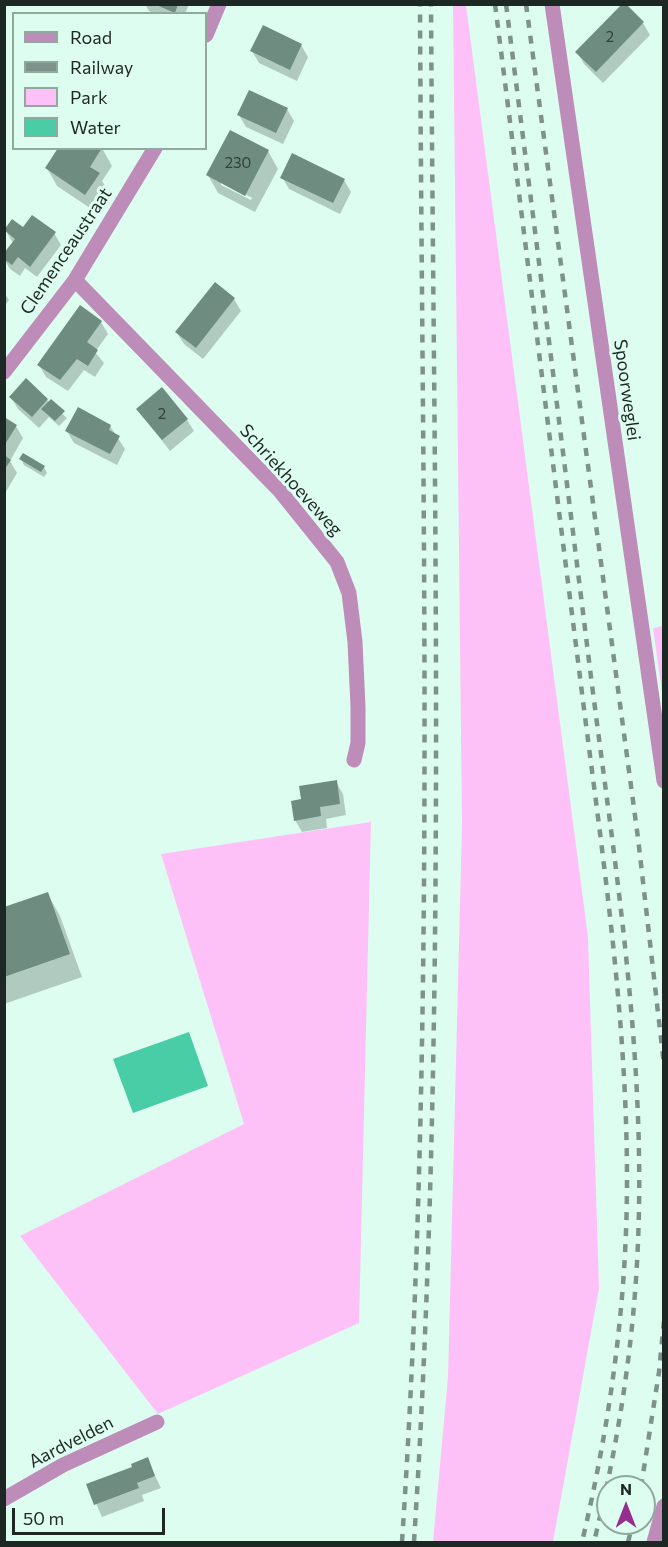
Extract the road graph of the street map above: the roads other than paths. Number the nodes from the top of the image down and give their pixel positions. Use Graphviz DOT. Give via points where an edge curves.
graph roads {
  1 [pos="219,4"];
  2 [pos="552,4"];
  3 [pos="207,33"];
  4 [pos="154,150"];
  5 [pos="75,280"];
  6 [pos="4,372"];
  7 [pos="354,760"];
  8 [pos="663,781"];
  9 [pos="157,1422"];
  10 [pos="4,1499"];
  11 [pos="663,1506"];
  12 [pos="654,1542"];
  1 -- 3 [label="street"];
  2 -- 8 [label="street, Spoorweglei"];
  4 -- 5 [label="street, Clemenceaustraat"];
  5 -- 6 [label="street, Clemenceaustraat"];
  5 -- 7 [label="street, Schriekhoeveweg" via="280,491 337,562 349,593 355,642 358,743"];
  9 -- 10 [label="street, Aardvelden" via="63,1465"];
  11 -- 12 [label="street"];
}
